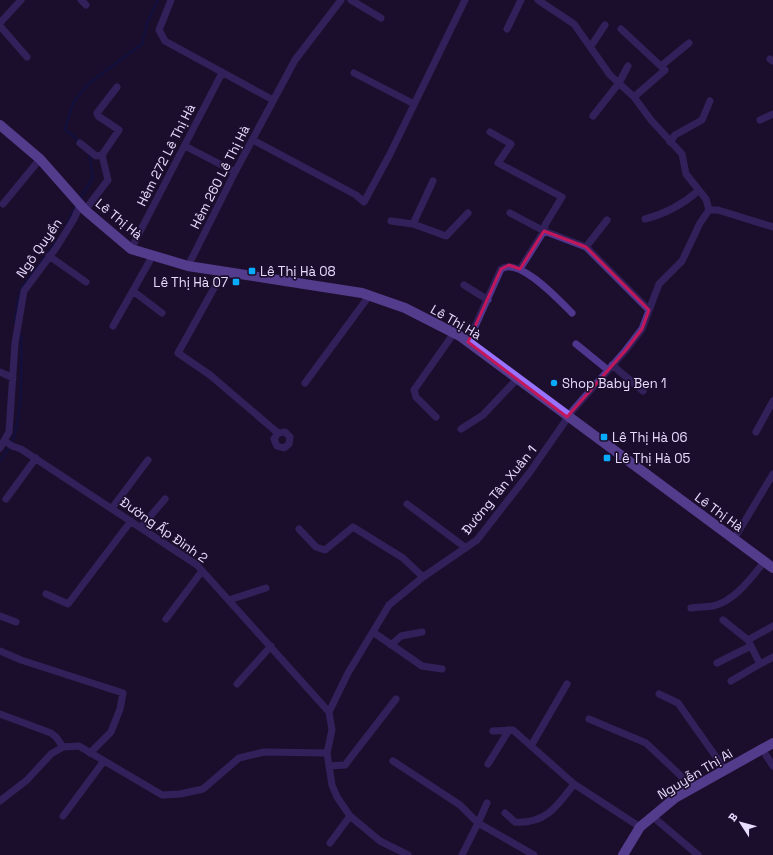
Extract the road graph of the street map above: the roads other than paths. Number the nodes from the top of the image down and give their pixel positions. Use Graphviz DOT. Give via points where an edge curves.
graph roads {
  1 [pos="21,0"];
  2 [pos="171,0"];
  3 [pos="341,0"];
  4 [pos="351,0"];
  5 [pos="463,0"];
  6 [pos="522,0"];
  7 [pos="538,0"];
  8 [pos="381,18"];
  9 [pos="0,23"];
  10 [pos="605,25"];
  11 [pos="0,26"];
  12 [pos="507,29"];
  13 [pos="621,29"];
  14 [pos="689,43"];
  15 [pos="591,46"];
  16 [pos="28,57"];
  17 [pos="628,66"];
  18 [pos="661,66"];
  19 [pos="222,73"];
  20 [pos="354,73"];
  21 [pos="619,83"];
  22 [pos="117,87"];
  23 [pos="634,97"];
  24 [pos="273,100"];
  25 [pos="710,102"];
  26 [pos="414,104"];
  27 [pos="773,114"];
  28 [pos="593,116"];
  29 [pos="760,120"];
  30 [pos="0,124"];
  31 [pos="490,132"];
  32 [pos="253,140"];
  33 [pos="670,142"];
  34 [pos="80,143"];
  35 [pos="185,146"];
  36 [pos="102,155"];
  37 [pos="40,159"];
  38 [pos="235,172"];
  39 [pos="433,181"];
  40 [pos="698,191"];
  41 [pos="2,204"];
  42 [pos="83,206"];
  43 [pos="709,210"];
  44 [pos="468,213"];
  45 [pos="510,213"];
  46 [pos="645,219"];
  47 [pos="608,220"];
  48 [pos="391,221"];
  49 [pos="413,224"];
  50 [pos="773,227"];
  51 [pos="544,231"];
  52 [pos="586,247"];
  53 [pos="131,248"];
  54 [pos="153,255"];
  55 [pos="52,259"];
  56 [pos="188,266"];
  57 [pos="520,270"];
  58 [pos="223,272"];
  59 [pos="86,282"];
  60 [pos="464,284"];
  61 [pos="133,291"];
  62 [pos="369,296"];
  63 [pos="488,300"];
  64 [pos="649,310"];
  65 [pos="162,313"];
  66 [pos="572,313"];
  67 [pos="113,326"];
  68 [pos="454,333"];
  69 [pos="468,342"];
  70 [pos="576,344"];
  71 [pos="610,367"];
  72 [pos="0,372"];
  73 [pos="13,378"];
  74 [pos="517,379"];
  75 [pos="305,383"];
  76 [pos="643,391"];
  77 [pos="772,404"];
  78 [pos="436,416"];
  79 [pos="567,417"];
  80 [pos="461,429"];
  81 [pos="756,432"];
  82 [pos="278,433"];
  83 [pos="9,444"];
  84 [pos="0,448"];
  85 [pos="36,458"];
  86 [pos="148,460"];
  87 [pos="773,474"];
  88 [pos="6,499"];
  89 [pos="165,499"];
  90 [pos="407,504"];
  91 [pos="112,508"];
  92 [pos="131,520"];
  93 [pos="141,527"];
  94 [pos="299,529"];
  95 [pos="734,539"];
  96 [pos="466,548"];
  97 [pos="764,562"];
  98 [pos="773,568"];
  99 [pos="202,572"];
  100 [pos="422,577"];
  101 [pos="266,588"];
  102 [pos="46,594"];
  103 [pos="229,600"];
  104 [pos="691,608"];
  105 [pos="0,616"];
  106 [pos="166,619"];
  107 [pos="723,620"];
  108 [pos="16,622"];
  109 [pos="773,626"];
  110 [pos="372,632"];
  111 [pos="422,632"];
  112 [pos="750,643"];
  113 [pos="391,645"];
  114 [pos="271,646"];
  115 [pos="0,651"];
  116 [pos="773,658"];
  117 [pos="717,663"];
  118 [pos="760,664"];
  119 [pos="442,669"];
  120 [pos="731,681"];
  121 [pos="237,684"];
  122 [pos="567,684"];
  123 [pos="659,694"];
  124 [pos="396,699"];
  125 [pos="329,712"];
  126 [pos="0,714"];
  127 [pos="589,719"];
  128 [pos="509,730"];
  129 [pos="493,731"];
  130 [pos="773,743"];
  131 [pos="531,746"];
  132 [pos="63,747"];
  133 [pos="762,749"];
  134 [pos="90,753"];
  135 [pos="327,753"];
  136 [pos="104,761"];
  137 [pos="393,761"];
  138 [pos="488,764"];
  139 [pos="329,766"];
  140 [pos="773,766"];
  141 [pos="726,771"];
  142 [pos="574,784"];
  143 [pos="689,790"];
  144 [pos="0,802"];
  145 [pos="487,803"];
  146 [pos="505,813"];
  147 [pos="63,816"];
  148 [pos="350,816"];
  149 [pos="652,816"];
  150 [pos="478,823"];
  151 [pos="640,827"];
  152 [pos="330,843"];
  153 [pos="408,855"];
  154 [pos="462,855"];
  155 [pos="534,855"];
  156 [pos="623,855"];
  157 [pos="698,855"];
  1 -- 9 [label="street"];
  2 -- 19 [label="street" via="159,30 165,42"];
  3 -- 24 [label="street, Hẻm 260 Lê Thị Hà" via="295,60"];
  4 -- 8 [label="street"];
  5 -- 26 [label="street"];
  6 -- 12 [label="street"];
  7 -- 15 [label="street" via="574,24"];
  10 -- 15 [label="street"];
  11 -- 16 [label="street"];
  13 -- 18 [label="street"];
  14 -- 18 [label="street"];
  15 -- 21 [label="street" via="610,75"];
  17 -- 21 [label="street"];
  18 -- 23 [label="street" via="665,70"];
  19 -- 24 [label="street"];
  19 -- 35 [label="street, Hẻm 272 Lê Thị Hà"];
  20 -- 26 [label="street"];
  21 -- 23 [label="street"];
  21 -- 28 [label="street"];
  22 -- 36 [label="street" via="98,113 98,116 119,130"];
  23 -- 33 [label="street"];
  24 -- 32 [label="street, Hẻm 260 Lê Thị Hà"];
  25 -- 33 [label="street" via="702,120 675,135"];
  26 -- 32 [label="street" via="364,202 345,189"];
  27 -- 29 [label="street"];
  30 -- 37 [label="street"];
  31 -- 51 [label="street" via="511,144 498,162 562,197"];
  32 -- 38 [label="street, Hẻm 260 Lê Thị Hà"];
  33 -- 40 [label="street" via="682,154 686,174"];
  34 -- 36 [label="street" via="96,156"];
  35 -- 38 [label="street"];
  35 -- 53 [label="street, Hẻm 272 Lê Thị Hà"];
  36 -- 42 [label="street, Ngô Quyền" via="108,180"];
  37 -- 41 [label="street"];
  37 -- 42 [label="street, Lê Thị Hà"];
  38 -- 56 [label="street, Hẻm 260 Lê Thị Hà"];
  39 -- 49 [label="street"];
  40 -- 43 [label="street" via="706,199"];
  40 -- 46 [label="street" via="685,202 661,215"];
  42 -- 53 [label="street, Lê Thị Hà"];
  42 -- 55 [label="street, Ngô Quyền"];
  43 -- 50 [label="street" via="718,210"];
  43 -- 64 [label="street, Đường Tân Xuân 1" via="682,261 659,284"];
  44 -- 49 [label="street" via="446,236"];
  45 -- 51 [label="street"];
  47 -- 52 [label="street"];
  48 -- 49 [label="street"];
  51 -- 52 [label="street"];
  51 -- 57 [label="street"];
  52 -- 64 [label="street"];
  53 -- 54 [label="street, Lê Thị Hà"];
  54 -- 56 [label="street, Lê Thị Hà"];
  54 -- 61 [label="street"];
  55 -- 59 [label="street"];
  55 -- 73 [label="street, Ngô Quyền" via="24,291"];
  56 -- 58 [label="street, Lê Thị Hà"];
  57 -- 63 [label="street" via="509,265 501,269"];
  57 -- 66 [label="street" via="545,286"];
  58 -- 62 [label="street, Lê Thị Hà"];
  58 -- 82 [label="street" via="178,353 210,375"];
  60 -- 63 [label="street"];
  61 -- 65 [label="street"];
  61 -- 67 [label="street"];
  62 -- 68 [label="street, Lê Thị Hà" via="405,308"];
  62 -- 75 [label="street"];
  63 -- 69 [label="street"];
  64 -- 71 [label="street, Đường Tân Xuân 1" via="642,328"];
  68 -- 69 [label="street, Lê Thị Hà"];
  68 -- 78 [label="street" via="414,390 416,397"];
  69 -- 74 [label="street, Lê Thị Hà"];
  70 -- 71 [label="street"];
  71 -- 76 [label="street"];
  71 -- 79 [label="street, Đường Tân Xuân 1"];
  72 -- 73 [label="street"];
  73 -- 83 [label="street, Ngô Quyền"];
  74 -- 79 [label="street, Lê Thị Hà"];
  74 -- 80 [label="street" via="482,415"];
  77 -- 81 [label="street"];
  79 -- 95 [label="street, Lê Thị Hà"];
  79 -- 96 [label="street, Đường Tân Xuân 1" via="501,510 477,540"];
  83 -- 84 [label="street, Ngô Quyền"];
  83 -- 85 [label="street, Đường Ấp Đình 2"];
  85 -- 88 [label="street"];
  85 -- 91 [label="street, Đường Ấp Đình 2"];
  86 -- 91 [label="street"];
  87 -- 95 [label="street"];
  89 -- 93 [label="street"];
  90 -- 96 [label="street"];
  91 -- 92 [label="street, Đường Ấp Đình 2"];
  92 -- 93 [label="street, Đường Ấp Đình 2"];
  92 -- 102 [label="street" via="68,604"];
  93 -- 99 [label="street, Đường Ấp Đình 2" via="197,565"];
  94 -- 100 [label="street" via="316,547 325,550 353,527 403,558"];
  95 -- 97 [label="street, Lê Thị Hà"];
  96 -- 100 [label="street, Đường Tân Xuân 1"];
  97 -- 98 [label="street, Lê Thị Hà"];
  97 -- 104 [label="street" via="744,587 731,597 714,605"];
  99 -- 103 [label="street, Đường Ấp Đình 2"];
  99 -- 106 [label="street"];
  100 -- 110 [label="street, Đường Tân Xuân 1" via="389,605"];
  101 -- 103 [label="street"];
  103 -- 114 [label="street, Đường Ấp Đình 2"];
  105 -- 108 [label="street"];
  107 -- 112 [label="street"];
  109 -- 112 [label="street"];
  110 -- 113 [label="street"];
  110 -- 125 [label="street, Đường Tân Xuân 1"];
  111 -- 113 [label="street" via="401,636"];
  112 -- 117 [label="street"];
  112 -- 118 [label="street"];
  113 -- 119 [label="street" via="422,666"];
  114 -- 121 [label="street"];
  114 -- 125 [label="street, Đường Ấp Đình 2"];
  115 -- 134 [label="street" via="123,693 111,732"];
  116 -- 118 [label="street"];
  118 -- 120 [label="street"];
  122 -- 131 [label="street"];
  123 -- 141 [label="street" via="678,703"];
  124 -- 139 [label="street" via="345,765"];
  125 -- 135 [label="street" via="332,730"];
  126 -- 132 [label="street" via="51,733"];
  127 -- 143 [label="street" via="646,743 680,775"];
  128 -- 129 [label="street"];
  128 -- 131 [label="street" via="513,730"];
  128 -- 138 [label="street"];
  130 -- 133 [label="street, Nguyễn Thị Ai"];
  131 -- 142 [label="street"];
  132 -- 134 [label="street" via="79,746"];
  132 -- 144 [label="street" via="51,754 27,780"];
  133 -- 140 [label="street"];
  133 -- 141 [label="street, Nguyễn Thị Ai"];
  134 -- 136 [label="street"];
  135 -- 136 [label="street" via="264,752 239,758 203,788 162,796"];
  135 -- 139 [label="street"];
  136 -- 147 [label="street"];
  137 -- 150 [label="street" via="460,805"];
  139 -- 148 [label="street" via="337,797"];
  141 -- 143 [label="street, Nguyễn Thị Ai"];
  142 -- 146 [label="street" via="557,806 535,822 515,822"];
  142 -- 151 [label="street"];
  143 -- 149 [label="street, Nguyễn Thị Ai"];
  145 -- 150 [label="street"];
  148 -- 152 [label="street"];
  148 -- 153 [label="street" via="380,841"];
  149 -- 151 [label="street, Nguyễn Thị Ai"];
  149 -- 157 [label="street"];
  150 -- 154 [label="street"];
  150 -- 155 [label="street"];
  151 -- 156 [label="street, Nguyễn Thị Ai"];
}
